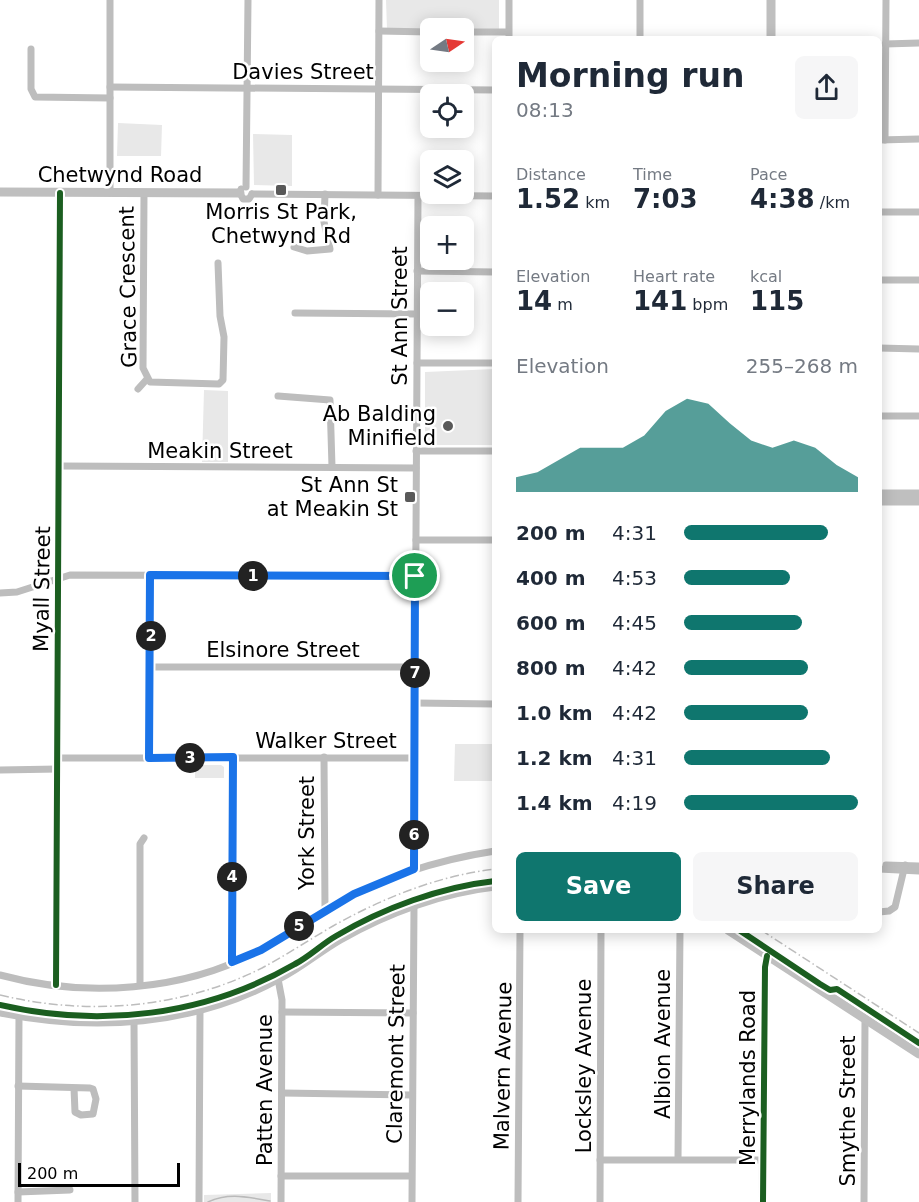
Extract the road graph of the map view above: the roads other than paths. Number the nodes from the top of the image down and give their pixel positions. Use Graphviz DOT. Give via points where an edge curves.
graph roads {
  1 [pos="110,0"];
  2 [pos="248,0"];
  3 [pos="379,0"];
  4 [pos="509,0"];
  5 [pos="640,0"];
  6 [pos="771,0"];
  7 [pos="886,0"];
  8 [pos="379,32"];
  9 [pos="420,32"];
  10 [pos="474,33"];
  11 [pos="508,36"];
  12 [pos="640,36"];
  13 [pos="771,36"];
  14 [pos="919,43"];
  15 [pos="885,44"];
  16 [pos="31,49"];
  17 [pos="110,87"];
  18 [pos="247,88"];
  19 [pos="379,89"];
  20 [pos="492,90"];
  21 [pos="110,98"];
  22 [pos="919,139"];
  23 [pos="882,140"];
  24 [pos="243,190"];
  25 [pos="0,192"];
  26 [pos="60,193"];
  27 [pos="110,193"];
  28 [pos="144,194"];
  29 [pos="252,194"];
  30 [pos="325,194"];
  31 [pos="378,195"];
  32 [pos="418,196"];
  33 [pos="492,196"];
  34 [pos="882,212"];
  35 [pos="919,212"];
  36 [pos="294,248"];
  37 [pos="218,263"];
  38 [pos="417,271"];
  39 [pos="492,272"];
  40 [pos="882,280"];
  41 [pos="919,280"];
  42 [pos="295,313"];
  43 [pos="417,314"];
  44 [pos="882,348"];
  45 [pos="919,349"];
  46 [pos="417,363"];
  47 [pos="492,363"];
  48 [pos="147,379"];
  49 [pos="138,389"];
  50 [pos="278,396"];
  51 [pos="882,416"];
  52 [pos="919,416"];
  53 [pos="416,451"];
  54 [pos="492,451"];
  55 [pos="60,466"];
  56 [pos="333,467"];
  57 [pos="416,468"];
  58 [pos="882,494"];
  59 [pos="919,494"];
  60 [pos="882,501"];
  61 [pos="919,501"];
  62 [pos="416,540"];
  63 [pos="492,540"];
  64 [pos="150,575"];
  65 [pos="415,576"];
  66 [pos="59,577"];
  67 [pos="0,593"];
  68 [pos="151,667"];
  69 [pos="415,667"];
  70 [pos="415,703"];
  71 [pos="492,704"];
  72 [pos="233,757"];
  73 [pos="58,758"];
  74 [pos="149,758"];
  75 [pos="324,758"];
  76 [pos="414,758"];
  77 [pos="58,769"];
  78 [pos="0,770"];
  79 [pos="144,838"];
  80 [pos="492,852"];
  81 [pos="919,866"];
  82 [pos="882,867"];
  83 [pos="905,868"];
  84 [pos="414,869"];
  85 [pos="919,871"];
  86 [pos="492,887"];
  87 [pos="414,906"];
  88 [pos="326,909"];
  89 [pos="882,912"];
  90 [pos="520,933"];
  91 [pos="601,933"];
  92 [pos="680,933"];
  93 [pos="732,933"];
  94 [pos="767,956"];
  95 [pos="232,962"];
  96 [pos="0,975"];
  97 [pos="278,979"];
  98 [pos="56,985"];
  99 [pos="140,985"];
  100 [pos="200,1009"];
  101 [pos="0,1012"];
  102 [pos="282,1012"];
  103 [pos="413,1012"];
  104 [pos="19,1016"];
  105 [pos="866,1020"];
  106 [pos="134,1021"];
  107 [pos="919,1054"];
  108 [pos="18,1086"];
  109 [pos="74,1088"];
  110 [pos="282,1093"];
  111 [pos="412,1095"];
  112 [pos="678,1159"];
  113 [pos="600,1160"];
  114 [pos="763,1160"];
  115 [pos="281,1176"];
  116 [pos="411,1176"];
  117 [pos="70,1190"];
  118 [pos="18,1192"];
  119 [pos="281,1200"];
  120 [pos="199,1201"];
  121 [pos="18,1202"];
  122 [pos="135,1202"];
  123 [pos="412,1202"];
  124 [pos="518,1202"];
  125 [pos="600,1202"];
  126 [pos="763,1202"];
  127 [pos="864,1202"];
  1 -- 17 [label="street"];
  2 -- 18 [label="street"];
  3 -- 8 [label="street"];
  4 -- 11 [label="street"];
  5 -- 12 [label="street"];
  6 -- 13 [label="main road"];
  7 -- 15 [label="street"];
  8 -- 9 [label="street"];
  8 -- 19 [label="street"];
  10 -- 11 [label="street"];
  14 -- 15 [label="street"];
  15 -- 23 [label="street"];
  16 -- 21 [label="street" via="31,89 35,97"];
  17 -- 18 [label="street, Davies Street"];
  17 -- 21 [label="street"];
  18 -- 19 [label="street, Davies Street"];
  18 -- 24 [label="street"];
  19 -- 20 [label="street, Davies Street"];
  19 -- 31 [label="street"];
  21 -- 27 [label="street"];
  22 -- 23 [label="street"];
  24 -- 28 [label="main road, Chetwynd Road"];
  24 -- 29 [label="street"];
  24 -- 29 [label="street" via="243,199"];
  25 -- 26 [label="main road, Chetwynd Road"];
  26 -- 27 [label="main road, Chetwynd Road"];
  26 -- 55 [label="street, Myall Street"];
  27 -- 28 [label="main road, Chetwynd Road"];
  28 -- 48 [label="street, Grace Crescent" via="142,369"];
  29 -- 30 [label="street"];
  30 -- 31 [label="street"];
  30 -- 36 [label="street" via="324,222 330,249"];
  31 -- 32 [label="street"];
  32 -- 33 [label="street"];
  32 -- 38 [label="street, St Ann Street"];
  34 -- 35 [label="street"];
  37 -- 48 [label="street, Grace Crescent" via="224,338 222,382 154,383"];
  38 -- 39 [label="street"];
  38 -- 43 [label="street, St Ann Street"];
  40 -- 41 [label="street"];
  42 -- 43 [label="street"];
  43 -- 46 [label="street, St Ann Street"];
  44 -- 45 [label="street"];
  46 -- 47 [label="street"];
  46 -- 53 [label="street, St Ann Street"];
  48 -- 49 [label="street, Grace Crescent"];
  50 -- 56 [label="street" via="330,400"];
  51 -- 52 [label="street"];
  53 -- 54 [label="street"];
  53 -- 57 [label="street, St Ann Street"];
  55 -- 56 [label="street, Meakin Street"];
  55 -- 66 [label="street, Myall Street"];
  56 -- 57 [label="street, Meakin Street"];
  57 -- 62 [label="street, St Ann Street"];
  58 -- 59 [label="main road"];
  60 -- 61 [label="main road"];
  62 -- 63 [label="street"];
  62 -- 65 [label="street, St Ann Street"];
  64 -- 65 [label="street"];
  64 -- 66 [label="street"];
  64 -- 68 [label="street"];
  65 -- 69 [label="street, St Ann Street"];
  66 -- 67 [label="street" via="17,592"];
  66 -- 73 [label="street, Myall Street"];
  68 -- 69 [label="street, Elsinore Street"];
  68 -- 74 [label="street"];
  69 -- 70 [label="street, St Ann Street"];
  70 -- 71 [label="street"];
  70 -- 76 [label="street, St Ann Street"];
  72 -- 74 [label="street, Walker Street"];
  72 -- 75 [label="street, Walker Street"];
  72 -- 95 [label="street"];
  73 -- 74 [label="street, Walker Street"];
  73 -- 77 [label="street, Myall Street"];
  75 -- 76 [label="street, Walker Street"];
  75 -- 88 [label="street, York Street"];
  76 -- 84 [label="street, St Ann Street"];
  77 -- 78 [label="street"];
  77 -- 98 [label="street, Myall Street"];
  79 -- 99 [label="street" via="140,844"];
  80 -- 84 [label="street"];
  81 -- 83 [label="street"];
  82 -- 83 [label="street"];
  83 -- 85 [label="street"];
  83 -- 89 [label="street" via="895,907"];
  84 -- 88 [label="street"];
  86 -- 87 [label="main road" via="448,894"];
  87 -- 97 [label="main road" via="340,939"];
  87 -- 103 [label="street, Claremont Street"];
  88 -- 95 [label="street" via="261,950"];
  90 -- 124 [label="street, Malvern Avenue"];
  91 -- 113 [label="street, Locksley Avenue"];
  92 -- 112 [label="street, Albion Avenue"];
  93 -- 94 [label="main road"];
  94 -- 105 [label="main road"];
  94 -- 114 [label="main road, Merrylands Road"];
  95 -- 99 [label="street" via="181,978"];
  96 -- 98 [label="street"];
  97 -- 100 [label="main road"];
  97 -- 102 [label="street, Patten Avenue"];
  98 -- 99 [label="street"];
  100 -- 106 [label="main road"];
  100 -- 120 [label="street"];
  101 -- 104 [label="main road"];
  102 -- 103 [label="street"];
  102 -- 110 [label="street, Patten Avenue"];
  103 -- 111 [label="street, Claremont Street"];
  104 -- 106 [label="main road" via="75,1023"];
  104 -- 108 [label="street"];
  105 -- 107 [label="main road"];
  105 -- 127 [label="street, Smythe Street"];
  106 -- 122 [label="street"];
  108 -- 109 [label="street"];
  108 -- 118 [label="street"];
  109 -- 109 [label="street" via="95,1091 93,1114 75,1112"];
  110 -- 111 [label="street"];
  110 -- 115 [label="street, Patten Avenue"];
  111 -- 116 [label="street, Claremont Street"];
  112 -- 113 [label="street"];
  112 -- 114 [label="street"];
  113 -- 125 [label="street, Locksley Avenue"];
  114 -- 126 [label="main road, Merrylands Road"];
  115 -- 116 [label="street"];
  115 -- 119 [label="street, Patten Avenue"];
  116 -- 123 [label="street, Claremont Street"];
  117 -- 118 [label="street"];
  118 -- 121 [label="street"];
}
